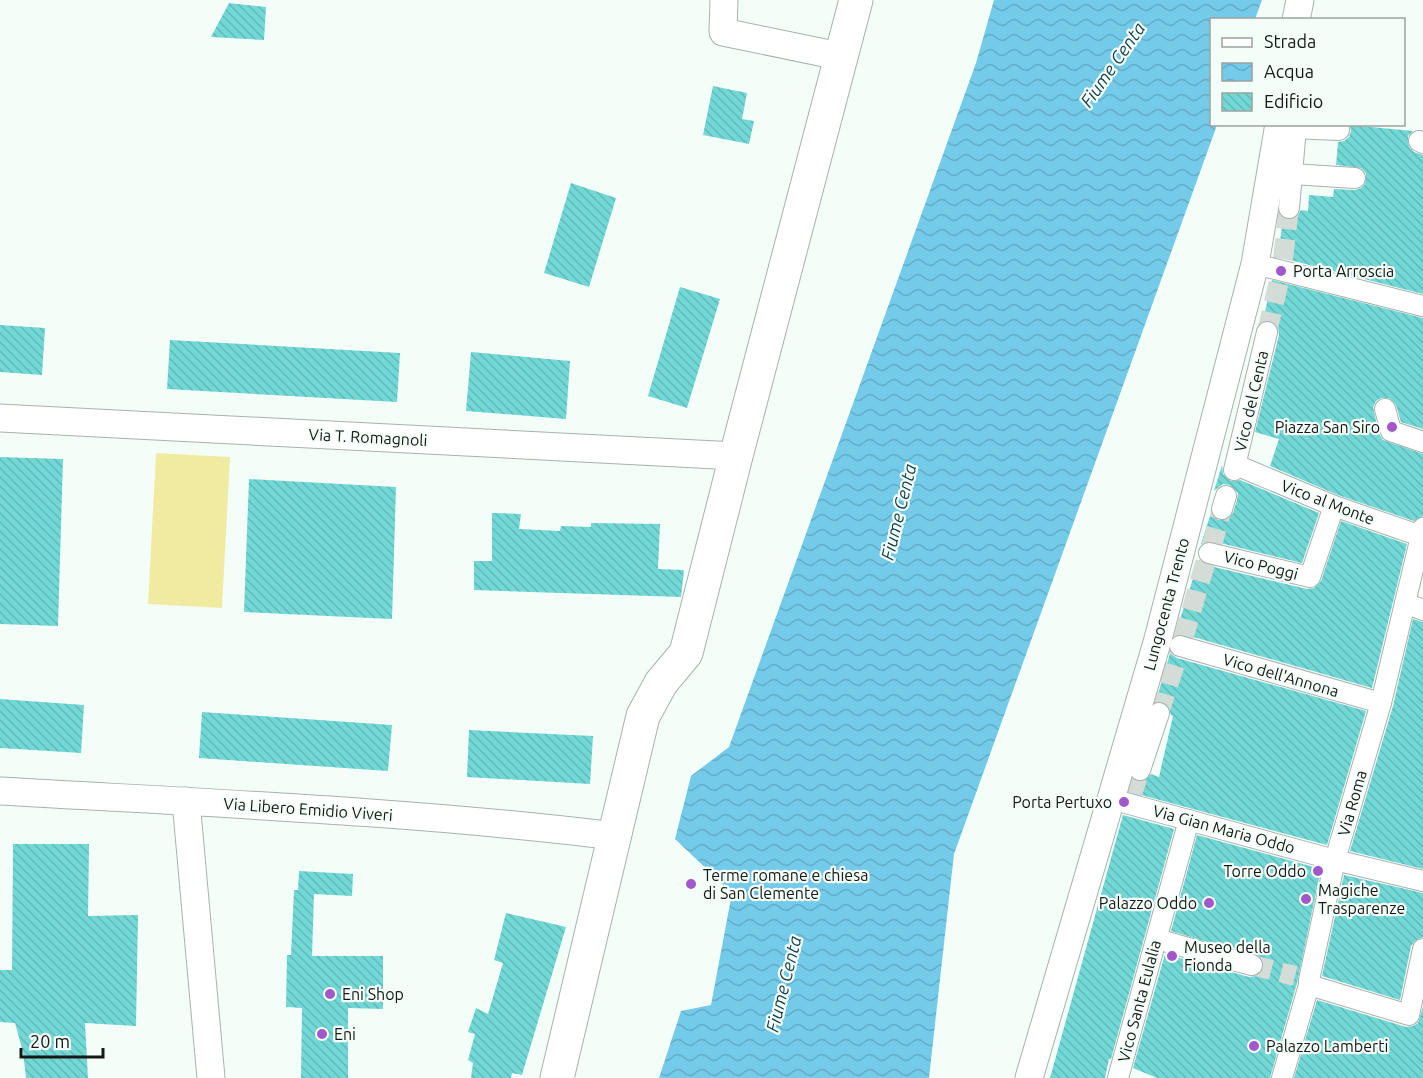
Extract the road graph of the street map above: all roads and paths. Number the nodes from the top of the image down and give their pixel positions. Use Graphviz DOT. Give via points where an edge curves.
graph roads {
  1 [pos="724,0"];
  2 [pos="856,0"];
  3 [pos="1300,0"];
  4 [pos="1296,18"];
  5 [pos="840,56"];
  6 [pos="1289,127"];
  7 [pos="1339,130"];
  8 [pos="1292,174"];
  9 [pos="1355,178"];
  10 [pos="1289,208"];
  11 [pos="1255,264"];
  12 [pos="1423,306"];
  13 [pos="1267,332"];
  14 [pos="1385,409"];
  15 [pos="0,418"];
  16 [pos="1423,442"];
  17 [pos="736,456"];
  18 [pos="1235,468"];
  19 [pos="1334,506"];
  20 [pos="1422,532"];
  21 [pos="1209,553"];
  22 [pos="1414,606"];
  23 [pos="1181,646"];
  24 [pos="1381,702"];
  25 [pos="1159,713"];
  26 [pos="1140,770"];
  27 [pos="0,791"];
  28 [pos="1124,800"];
  29 [pos="186,801"];
  30 [pos="1189,820"];
  31 [pos="615,836"];
  32 [pos="1335,860"];
  33 [pos="1423,881"];
  34 [pos="1156,939"];
  35 [pos="1423,949"];
  36 [pos="1252,965"];
  37 [pos="1304,980"];
  38 [pos="211,1078"];
  39 [pos="557,1078"];
  40 [pos="1029,1078"];
  41 [pos="1118,1078"];
  42 [pos="1282,1078"];
  1 -- 5 [label="street" via="723,32"];
  2 -- 5 [label="street"];
  3 -- 4 [label="street"];
  5 -- 17 [label="street"];
  6 -- 7 [label="street"];
  6 -- 8 [label="street"];
  6 -- 11 [label="street, Lungocenta Trento"];
  8 -- 9 [label="street"];
  8 -- 10 [label="street"];
  11 -- 12 [label="street"];
  11 -- 28 [label="street, Lungocenta Trento" via="1158,639"];
  13 -- 18 [label="street, Vico del Centa"];
  14 -- 16 [label="street" via="1391,431"];
  15 -- 17 [label="street, Via T. Romagnoli"];
  17 -- 31 [label="street" via="686,653 661,683 644,716"];
  18 -- 19 [label="street, Vico al Monte"];
  19 -- 20 [label="street, Vico al Monte"];
  19 -- 21 [label="street, Vico Poggi" via="1310,577"];
  20 -- 22 [label="street, Via Roma"];
  22 -- 24 [label="street, Via Roma"];
  23 -- 24 [label="street, Vico dell'Annona"];
  24 -- 32 [label="street, Via Roma"];
  25 -- 26 [label="street"];
  27 -- 29 [label="street, Via Libero Emidio Viveri"];
  28 -- 30 [label="street, Via Gian Maria Oddo"];
  28 -- 40 [label="street, Lungocenta Trento"];
  29 -- 31 [label="street, Via Libero Emidio Viveri" via="493,822"];
  29 -- 38 [label="street"];
  30 -- 32 [label="street, Via Gian Maria Oddo"];
  30 -- 34 [label="street, Vico Santa Eulalia"];
  31 -- 39 [label="street"];
  32 -- 33 [label="street, Via Gian Maria Oddo"];
  32 -- 37 [label="street, Via Roma"];
  34 -- 36 [label="street"];
  34 -- 41 [label="street, Vico Santa Eulalia"];
  35 -- 37 [label="street" via="1409,1015"];
  37 -- 42 [label="street, Via Roma"];
}
